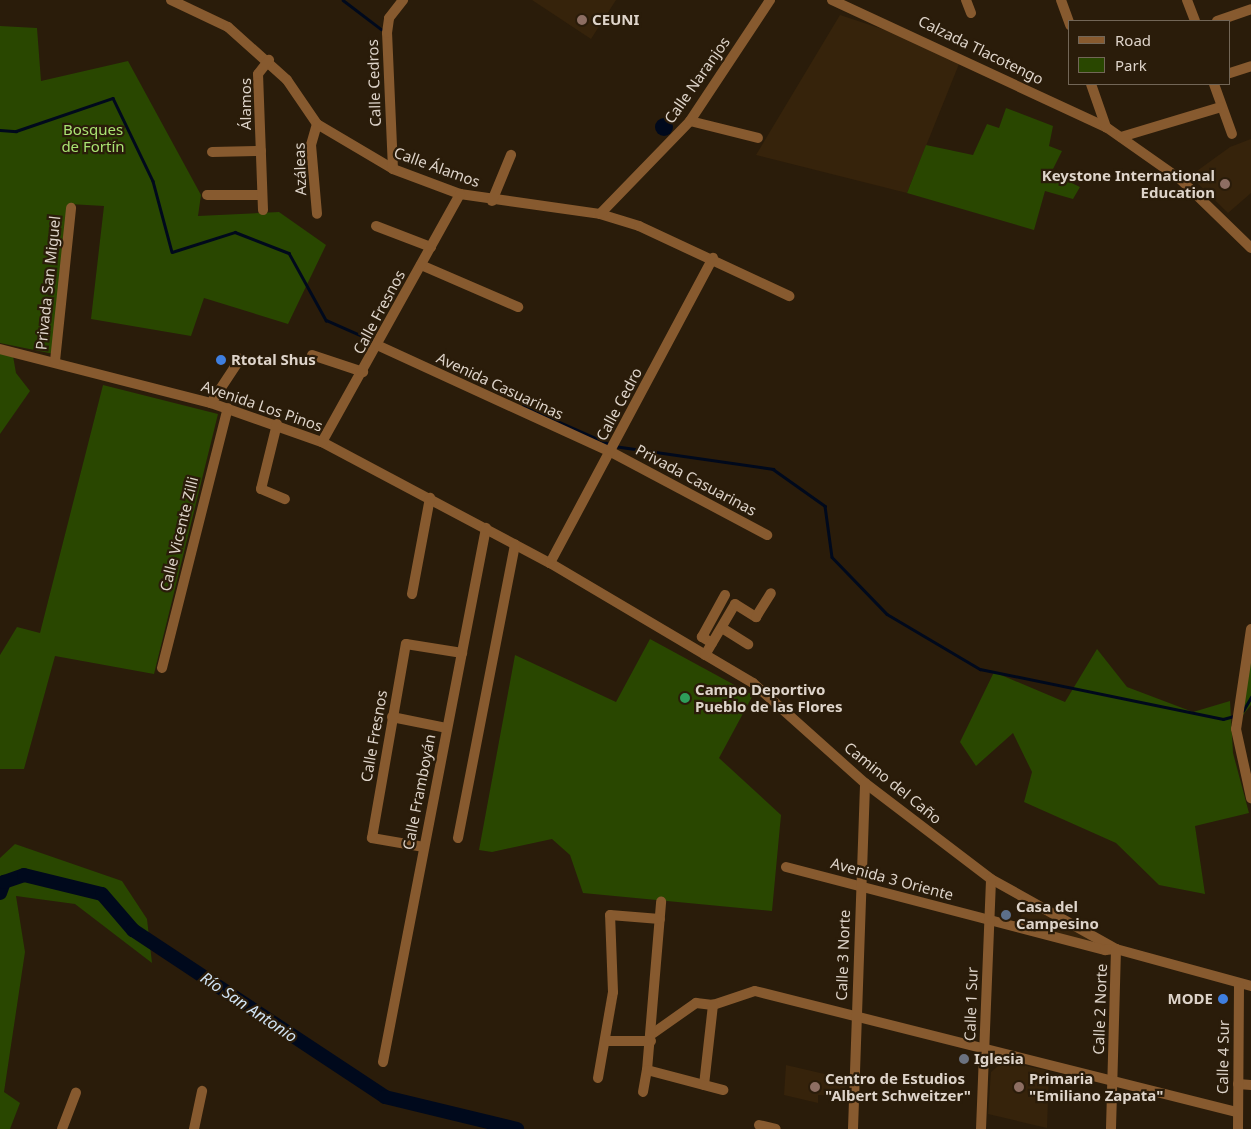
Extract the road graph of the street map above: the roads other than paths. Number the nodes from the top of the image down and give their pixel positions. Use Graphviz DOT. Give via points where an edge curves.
graph roads {
  1 [pos="171,0"];
  2 [pos="403,0"];
  3 [pos="770,0"];
  4 [pos="832,0"];
  5 [pos="966,0"];
  6 [pos="1061,0"];
  7 [pos="1187,0"];
  8 [pos="849,3"];
  9 [pos="1251,10"];
  10 [pos="971,13"];
  11 [pos="1068,20"];
  12 [pos="1195,20"];
  13 [pos="1220,20"];
  14 [pos="269,60"];
  15 [pos="1251,66"];
  16 [pos="1231,73"];
  17 [pos="1090,85"];
  18 [pos="1214,85"];
  19 [pos="1220,107"];
  20 [pos="690,121"];
  21 [pos="316,124"];
  22 [pos="1106,128"];
  23 [pos="1232,134"];
  24 [pos="758,138"];
  25 [pos="1121,138"];
  26 [pos="261,151"];
  27 [pos="212,152"];
  28 [pos="511,156"];
  29 [pos="393,170"];
  30 [pos="460,194"];
  31 [pos="207,195"];
  32 [pos="262,195"];
  33 [pos="492,201"];
  34 [pos="72,208"];
  35 [pos="263,210"];
  36 [pos="317,214"];
  37 [pos="600,214"];
  38 [pos="376,226"];
  39 [pos="431,247"];
  40 [pos="1251,248"];
  41 [pos="713,258"];
  42 [pos="421,265"];
  43 [pos="789,296"];
  44 [pos="518,307"];
  45 [pos="377,345"];
  46 [pos="0,349"];
  47 [pos="312,355"];
  48 [pos="240,359"];
  49 [pos="55,361"];
  50 [pos="363,372"];
  51 [pos="211,403"];
  52 [pos="228,408"];
  53 [pos="277,424"];
  54 [pos="322,442"];
  55 [pos="611,452"];
  56 [pos="430,498"];
  57 [pos="285,499"];
  58 [pos="486,528"];
  59 [pos="767,535"];
  60 [pos="515,544"];
  61 [pos="550,563"];
  62 [pos="771,593"];
  63 [pos="412,594"];
  64 [pos="725,595"];
  65 [pos="722,628"];
  66 [pos="1251,629"];
  67 [pos="712,643"];
  68 [pos="748,644"];
  69 [pos="462,653"];
  70 [pos="705,655"];
  71 [pos="162,668"];
  72 [pos="392,717"];
  73 [pos="446,728"];
  74 [pos="866,783"];
  75 [pos="1251,798"];
  76 [pos="458,838"];
  77 [pos="424,848"];
  78 [pos="786,867"];
  79 [pos="991,879"];
  80 [pos="862,886"];
  81 [pos="661,902"];
  82 [pos="660,919"];
  83 [pos="989,920"];
  84 [pos="1116,949"];
  85 [pos="1239,985"];
  86 [pos="1251,986"];
  87 [pos="713,1005"];
  88 [pos="856,1016"];
  89 [pos="652,1038"];
  90 [pos="605,1040"];
  91 [pos="985,1050"];
  92 [pos="384,1062"];
  93 [pos="647,1070"];
  94 [pos="598,1078"];
  95 [pos="1112,1083"];
  96 [pos="1238,1084"];
  97 [pos="704,1085"];
  98 [pos="1251,1085"];
  99 [pos="723,1090"];
  100 [pos="202,1092"];
  101 [pos="643,1092"];
  102 [pos="76,1093"];
  103 [pos="1238,1112"];
  104 [pos="759,1125"];
  105 [pos="62,1129"];
  106 [pos="194,1129"];
  107 [pos="776,1129"];
  108 [pos="853,1129"];
  109 [pos="980,1129"];
  110 [pos="1111,1129"];
  111 [pos="1238,1129"];
  1 -- 14 [label="street, Calle Álamos" via="228,27"];
  2 -- 29 [label="street, Calle Cedros" via="388,18 387,33"];
  3 -- 20 [label="street, Calle Naranjos"];
  4 -- 8 [label="street, Calzada Tlacotengo"];
  5 -- 10 [label="street"];
  6 -- 11 [label="street"];
  7 -- 12 [label="street"];
  8 -- 22 [label="street, Calzada Tlacotengo"];
  9 -- 13 [label="street"];
  14 -- 21 [label="street, Calle Álamos"];
  14 -- 26 [label="street, Álamos" via="258,74"];
  15 -- 16 [label="street"];
  17 -- 22 [label="street"];
  18 -- 19 [label="street"];
  19 -- 23 [label="street"];
  19 -- 25 [label="street"];
  20 -- 24 [label="street"];
  20 -- 37 [label="street, Calle Naranjos"];
  21 -- 29 [label="street, Calle Álamos"];
  21 -- 36 [label="street, Azáleas" via="311,155"];
  22 -- 25 [label="street, Calzada Tlacotengo"];
  25 -- 40 [label="street, Calzada Tlacotengo" via="1180,179"];
  26 -- 27 [label="street, Álamos"];
  26 -- 32 [label="street, Álamos"];
  28 -- 33 [label="street"];
  29 -- 30 [label="street, Calle Álamos"];
  30 -- 33 [label="street, Calle Álamos"];
  30 -- 39 [label="street, Calle Fresnos"];
  31 -- 32 [label="street"];
  32 -- 35 [label="street, Álamos"];
  33 -- 37 [label="street, Calle Álamos"];
  34 -- 49 [label="street, Privada San Miguel"];
  37 -- 41 [label="street, Calle Álamos"];
  38 -- 39 [label="street"];
  39 -- 42 [label="street, Calle Fresnos"];
  41 -- 43 [label="street, Calle Álamos"];
  41 -- 55 [label="street, Calle Cedro"];
  42 -- 44 [label="street"];
  42 -- 45 [label="street, Calle Fresnos"];
  45 -- 50 [label="street, Calle Fresnos"];
  45 -- 55 [label="street, Avenida Casuarinas"];
  46 -- 49 [label="street, Avenida Los Pinos"];
  47 -- 50 [label="street"];
  48 -- 51 [label="street"];
  49 -- 51 [label="street, Avenida Los Pinos"];
  50 -- 54 [label="street, Calle Fresnos"];
  51 -- 52 [label="street, Avenida Los Pinos"];
  52 -- 53 [label="street, Avenida Los Pinos"];
  52 -- 71 [label="street, Calle Vicente Zilli"];
  53 -- 54 [label="street, Avenida Los Pinos"];
  53 -- 57 [label="street" via="261,486"];
  54 -- 56 [label="street, Avenida Los Pinos"];
  55 -- 59 [label="street, Privada Casuarinas"];
  55 -- 61 [label="street, Calle Cedro"];
  56 -- 58 [label="street, Avenida Los Pinos"];
  56 -- 63 [label="street"];
  58 -- 60 [label="street, Avenida Los Pinos"];
  58 -- 69 [label="street, Calle Framboyán"];
  60 -- 61 [label="street, Avenida Los Pinos"];
  60 -- 76 [label="street"];
  61 -- 70 [label="street, Camino del Caño"];
  62 -- 65 [label="street" via="756,616 734,604"];
  64 -- 67 [label="street" via="702,637"];
  65 -- 67 [label="street"];
  65 -- 68 [label="street"];
  66 -- 75 [label="street" via="1236,730"];
  67 -- 70 [label="street"];
  69 -- 72 [label="street, Calle Fresnos" via="406,644"];
  69 -- 73 [label="street, Calle Framboyán"];
  70 -- 74 [label="street, Camino del Caño" via="753,683"];
  72 -- 73 [label="street"];
  72 -- 77 [label="street, Calle Fresnos" via="372,838"];
  73 -- 77 [label="street, Calle Framboyán"];
  74 -- 79 [label="street, Camino del Caño"];
  74 -- 80 [label="street, Calle 3 Norte"];
  77 -- 92 [label="street, Calle Framboyán"];
  78 -- 80 [label="street, Avenida 3 Oriente"];
  79 -- 83 [label="street, Calle 1 Sur"];
  79 -- 84 [label="street, Camino del Caño"];
  80 -- 83 [label="street, Avenida 3 Oriente"];
  80 -- 88 [label="street, Calle 3 Norte"];
  81 -- 82 [label="street"];
  82 -- 89 [label="street"];
  82 -- 90 [label="street" via="610,915 614,974"];
  83 -- 84 [label="street, Avenida 3 Oriente" via="1106,950"];
  83 -- 91 [label="street, Calle 1 Sur"];
  84 -- 85 [label="street, Camino del Caño"];
  84 -- 95 [label="street, Calle 2 Norte"];
  85 -- 86 [label="street, Camino del Caño"];
  85 -- 96 [label="street, Calle 4 Sur"];
  87 -- 88 [label="street" via="755,991"];
  87 -- 89 [label="street" via="696,1002"];
  87 -- 97 [label="street"];
  88 -- 91 [label="street"];
  88 -- 108 [label="street, Calle 3 Norte"];
  89 -- 90 [label="street"];
  89 -- 93 [label="street"];
  90 -- 94 [label="street"];
  91 -- 95 [label="street"];
  91 -- 109 [label="street, Calle 1 Sur"];
  93 -- 97 [label="street"];
  93 -- 101 [label="street"];
  95 -- 103 [label="street"];
  95 -- 110 [label="street, Calle 2 Norte"];
  96 -- 98 [label="street"];
  96 -- 103 [label="street, Calle 4 Sur"];
  97 -- 99 [label="street"];
  100 -- 106 [label="street"];
  102 -- 105 [label="street"];
  103 -- 111 [label="street, Calle 4 Sur"];
  104 -- 107 [label="street"];
}
